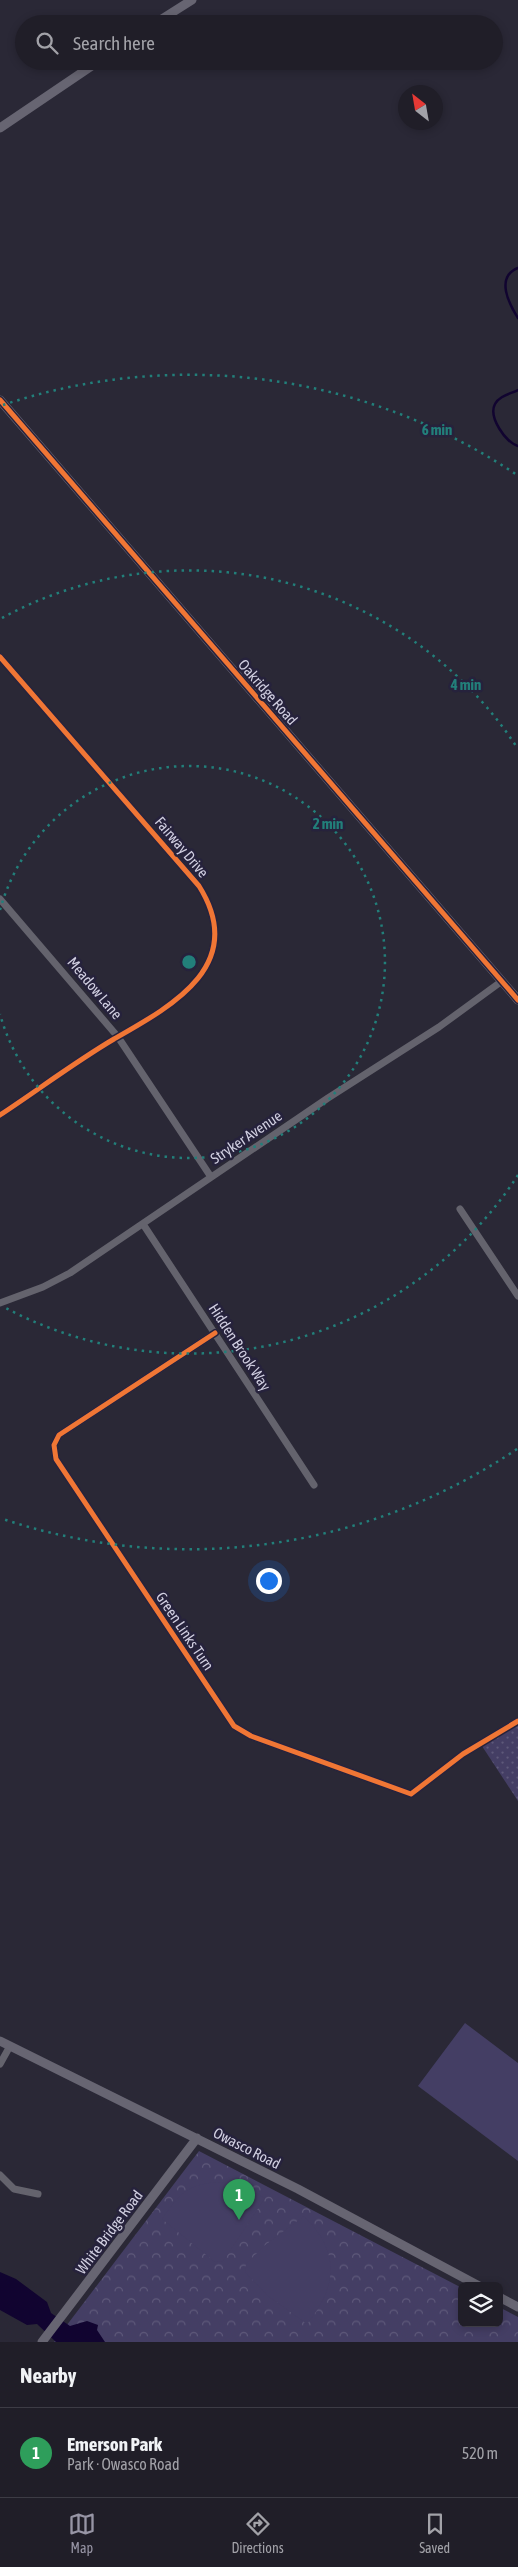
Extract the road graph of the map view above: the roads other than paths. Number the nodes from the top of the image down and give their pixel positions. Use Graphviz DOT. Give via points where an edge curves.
graph roads {
  1 [pos="192,0"];
  2 [pos="168,15"];
  3 [pos="85,70"];
  4 [pos="0,128"];
  5 [pos="0,400"];
  6 [pos="0,657"];
  7 [pos="0,899"];
  8 [pos="502,981"];
  9 [pos="518,1000"];
  10 [pos="118,1037"];
  11 [pos="0,1115"];
  12 [pos="211,1177"];
  13 [pos="460,1209"];
  14 [pos="142,1224"];
  15 [pos="518,1296"];
  16 [pos="0,1303"];
  17 [pos="214,1333"];
  18 [pos="314,1485"];
  19 [pos="518,1721"];
  20 [pos="0,2041"];
  21 [pos="10,2046"];
  22 [pos="0,2064"];
  23 [pos="197,2138"];
  24 [pos="0,2175"];
  25 [pos="38,2194"];
  26 [pos="471,2282"];
  27 [pos="503,2299"];
  28 [pos="518,2307"];
  29 [pos="42,2342"];
  1 -- 2 [label="street"];
  3 -- 4 [label="street"];
  5 -- 8 [label="street, Oakridge Road"];
  6 -- 10 [label="street, Fairway Drive" via="190,874 212,911 215,945 200,977 174,1001"];
  7 -- 10 [label="street, Meadow Lane"];
  8 -- 9 [label="street, Oakridge Road"];
  8 -- 12 [label="street, Stryker Avenue" via="446,1022"];
  10 -- 11 [label="street, Fairway Drive"];
  10 -- 12 [label="street, Meadow Lane"];
  12 -- 14 [label="street, Stryker Avenue"];
  13 -- 15 [label="street"];
  14 -- 16 [label="street, Stryker Avenue" via="54,1282"];
  14 -- 17 [label="street, Hidden Brook Way"];
  17 -- 18 [label="street, Hidden Brook Way"];
  17 -- 19 [label="street, Green Links Turn" via="59,1435 54,1445 56,1459 234,1726 251,1736 411,1794 463,1754"];
  20 -- 21 [label="street, Owasco Road"];
  21 -- 22 [label="street"];
  21 -- 23 [label="street, Owasco Road"];
  23 -- 26 [label="street, Owasco Road"];
  23 -- 29 [label="street, White Bridge Road"];
  24 -- 25 [label="street" via="14,2188"];
  27 -- 28 [label="street"];
}
